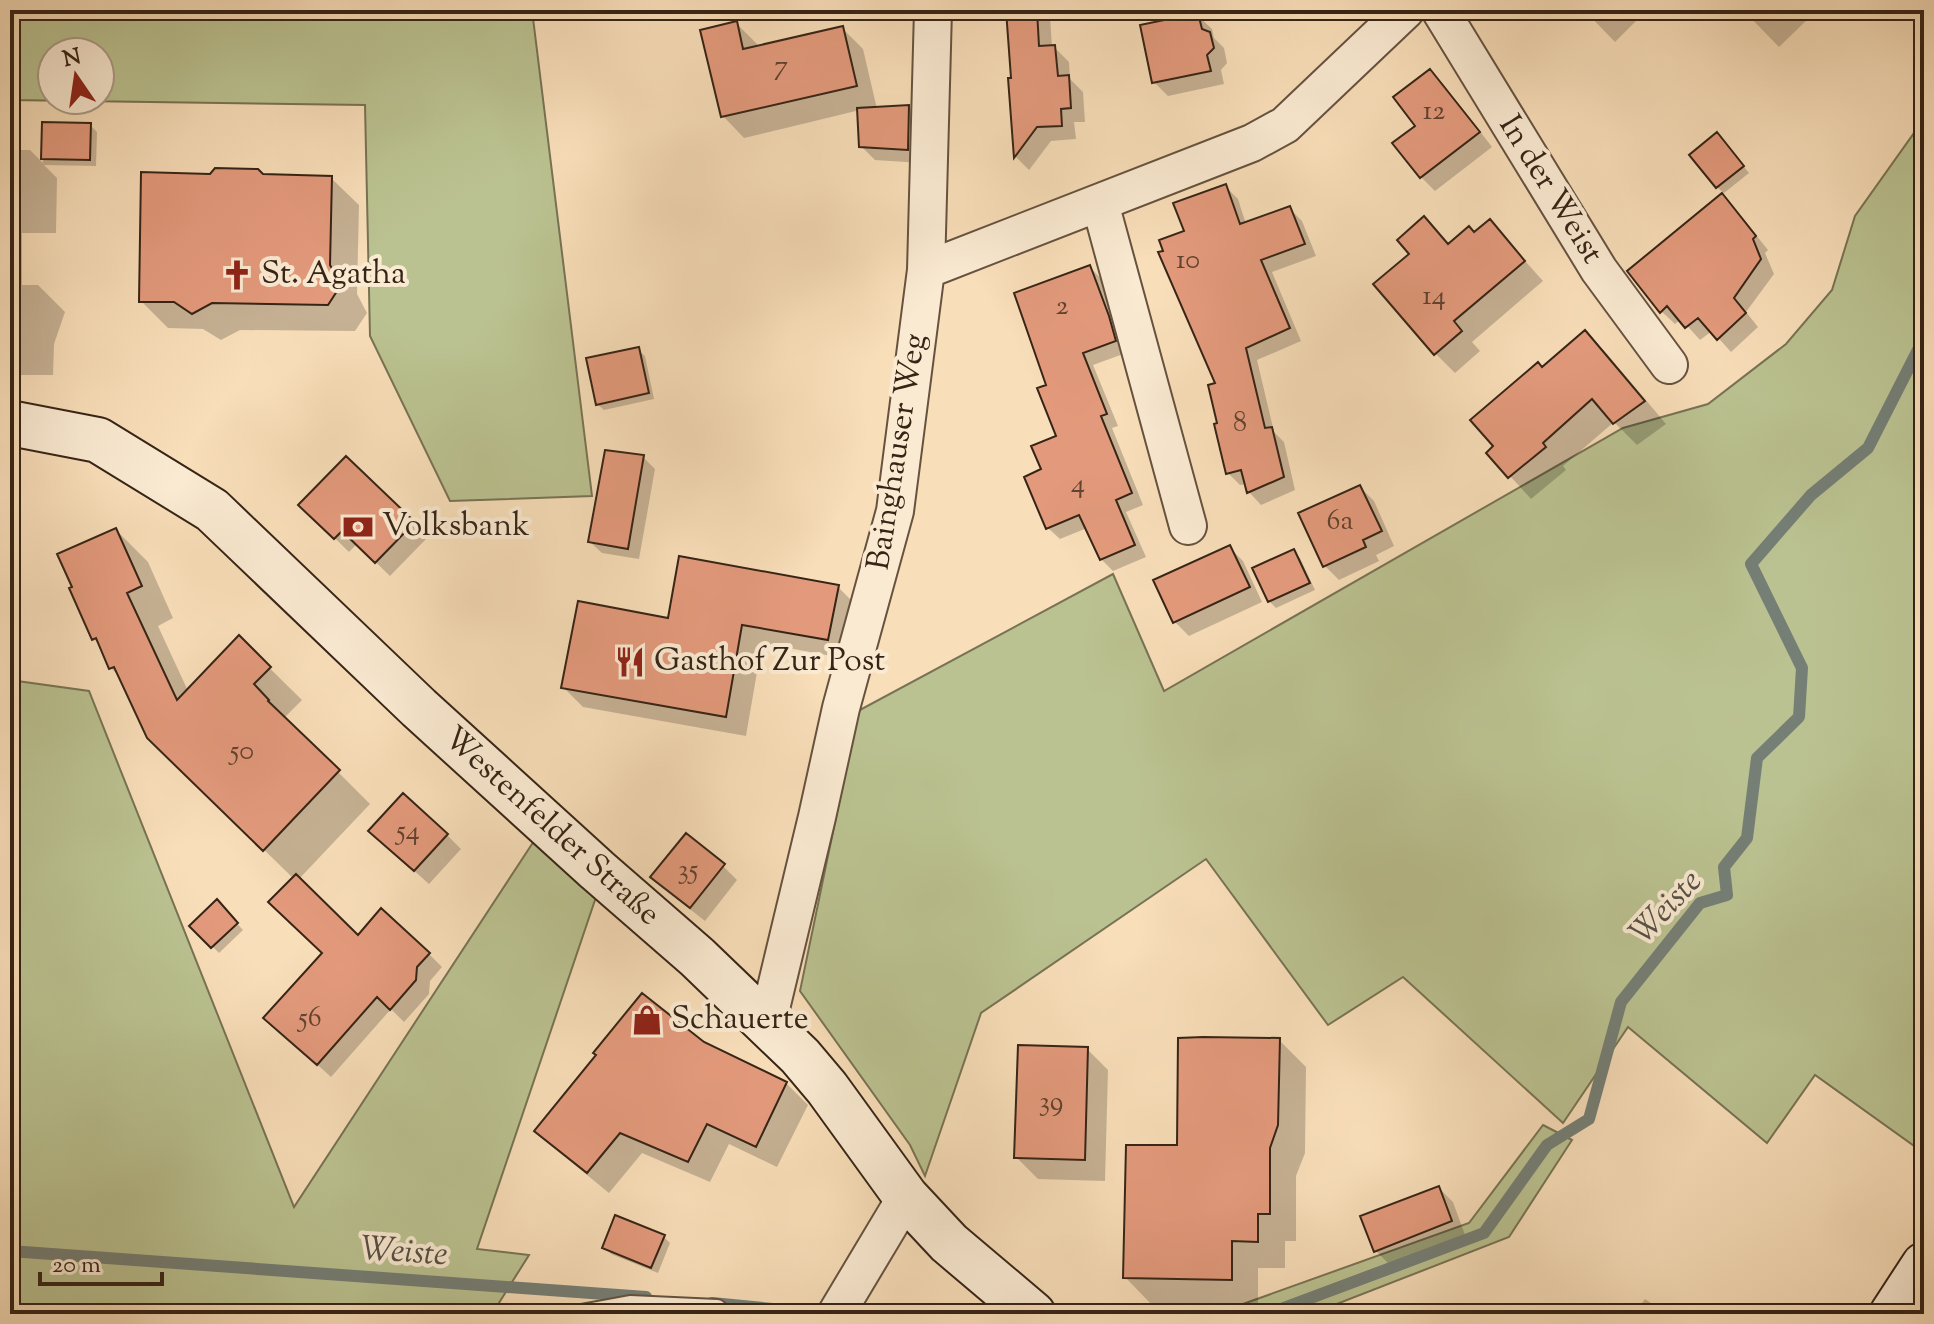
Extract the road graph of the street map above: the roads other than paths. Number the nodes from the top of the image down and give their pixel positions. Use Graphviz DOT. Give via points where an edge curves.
graph roads {
  1 [pos="933,10"];
  2 [pos="1406,10"];
  3 [pos="1440,10"];
  4 [pos="1100,203"];
  5 [pos="926,270"];
  6 [pos="1669,365"];
  7 [pos="10,423"];
  8 [pos="1188,526"];
  9 [pos="767,1025"];
  10 [pos="906,1197"];
  11 [pos="1924,1265"];
  12 [pos="581,1314"];
  13 [pos="723,1314"];
  14 [pos="836,1314"];
  15 [pos="1033,1314"];
  16 [pos="1892,1314"];
  1 -- 5 [label="street, Bainghauser Weg"];
  2 -- 4 [label="street" via="1285,125"];
  3 -- 6 [label="street, In der Weist" via="1599,270"];
  4 -- 5 [label="street"];
  4 -- 8 [label="street"];
  5 -- 9 [label="street, Bainghauser Weg" via="895,511 841,708"];
  7 -- 9 [label="main road, Westenfelder Straße" via="98,440 212,510 419,708"];
  9 -- 10 [label="main road, Westenfelder Straße" via="827,1088"];
  10 -- 14 [label="street"];
  10 -- 15 [label="main road, Westenfelder Straße" via="949,1243"];
  11 -- 16 [label="main road"];
  12 -- 13 [label="lane" via="630,1305 717,1309"];
}
